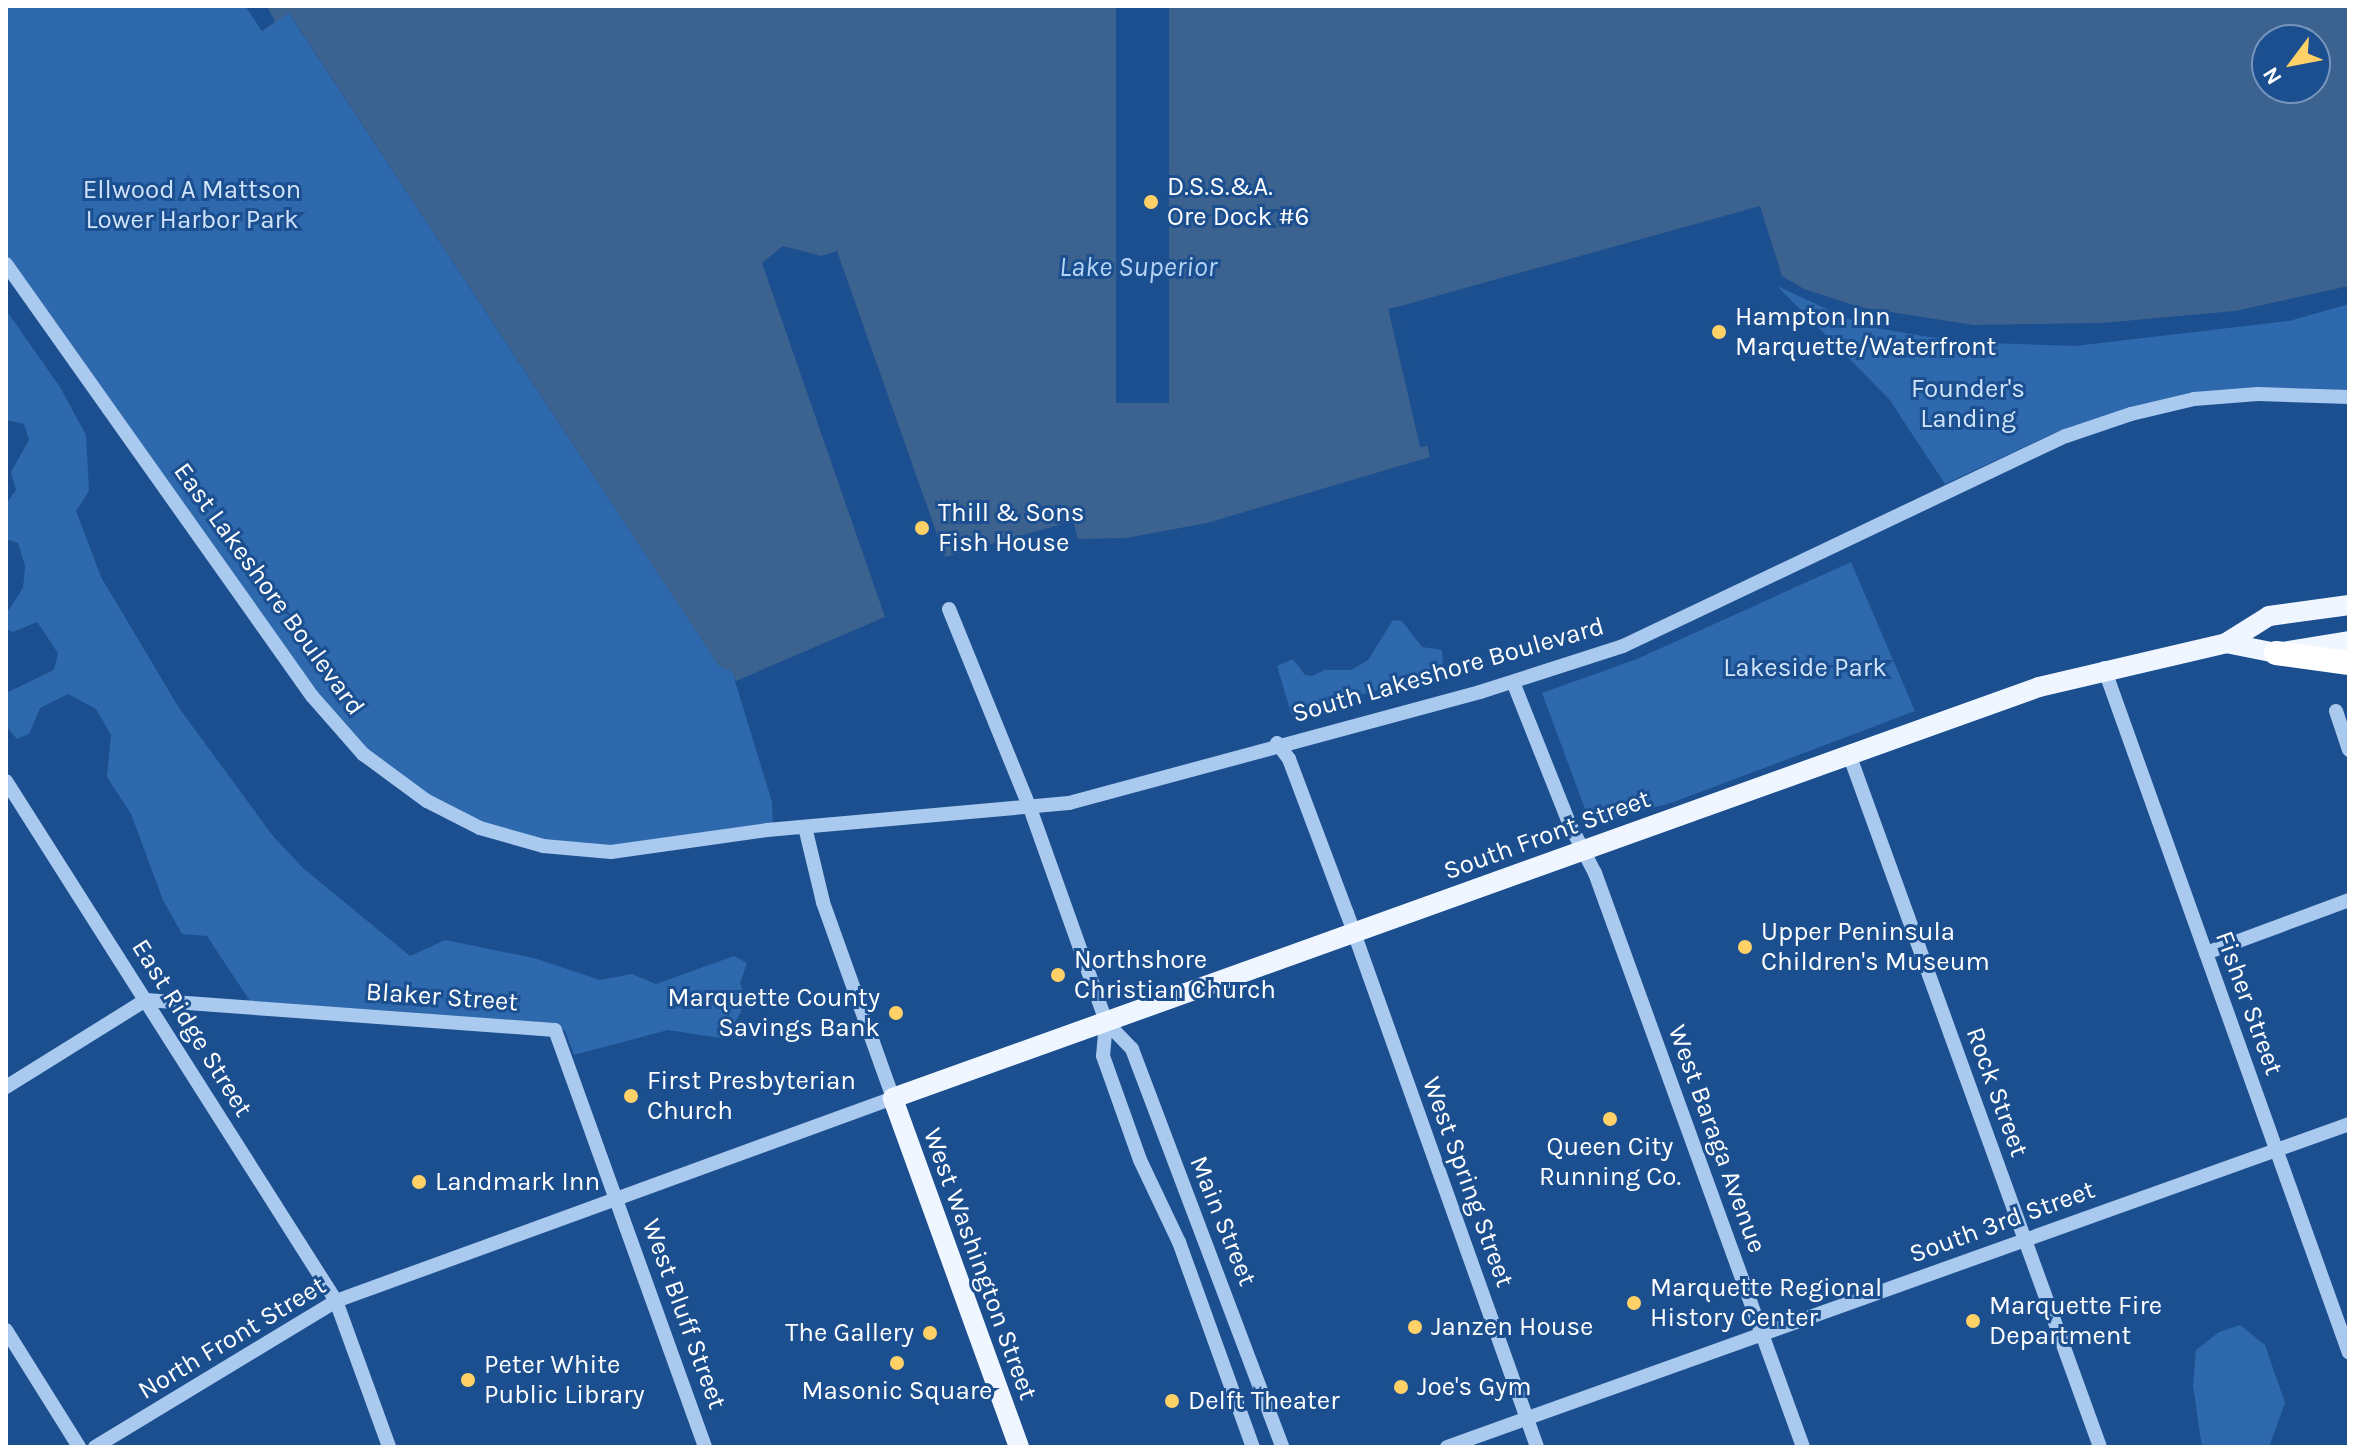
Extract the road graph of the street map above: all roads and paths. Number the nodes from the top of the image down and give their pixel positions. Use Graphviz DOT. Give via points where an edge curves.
graph roads {
  1 [pos="6,264"];
  2 [pos="2349,397"];
  3 [pos="2349,605"];
  4 [pos="949,609"];
  5 [pos="2349,641"];
  6 [pos="2226,643"];
  7 [pos="2276,653"];
  8 [pos="2349,663"];
  9 [pos="2104,668"];
  10 [pos="1513,682"];
  11 [pos="2336,711"];
  12 [pos="1277,743"];
  13 [pos="2349,750"];
  14 [pos="1849,754"];
  15 [pos="6,781"];
  16 [pos="1030,808"];
  17 [pos="805,827"];
  18 [pos="1582,849"];
  19 [pos="2349,900"];
  20 [pos="1354,934"];
  21 [pos="2206,953"];
  22 [pos="146,1000"];
  23 [pos="1106,1022"];
  24 [pos="6,1087"];
  25 [pos="893,1098"];
  26 [pos="2349,1124"];
  27 [pos="2276,1150"];
  28 [pos="617,1198"];
  29 [pos="2025,1238"];
  30 [pos="336,1301"];
  31 [pos="6,1330"];
  32 [pos="1762,1334"];
  33 [pos="2349,1353"];
  34 [pos="1527,1418"];
  35 [pos="79,1447"];
  36 [pos="95,1447"];
  37 [pos="389,1447"];
  38 [pos="705,1447"];
  39 [pos="1019,1447"];
  40 [pos="1253,1447"];
  41 [pos="1282,1447"];
  42 [pos="1447,1447"];
  43 [pos="1537,1447"];
  44 [pos="1803,1447"];
  45 [pos="2100,1447"];
  1 -- 17 [label="street, East Lakeshore Boulevard" via="312,696 363,754 427,801 480,828 543,846 611,852"];
  2 -- 10 [label="street, South Lakeshore Boulevard" via="2311,391 2194,399 2066,436 1690,618"];
  3 -- 6 [label="main road, South Front Street" via="2269,616"];
  4 -- 16 [label="street, Main Street"];
  5 -- 7 [label="main road, South Front Street"];
  6 -- 7 [label="main road, South Front Street"];
  6 -- 9 [label="main road, South Front Street"];
  7 -- 8 [label="highway"];
  9 -- 14 [label="main road, South Front Street"];
  9 -- 21 [label="street, Fisher Street"];
  10 -- 12 [label="street, South Lakeshore Boulevard"];
  10 -- 18 [label="street, West Baraga Avenue"];
  11 -- 13 [label="street"];
  12 -- 16 [label="street, South Lakeshore Boulevard" via="1069,803"];
  12 -- 20 [label="street, West Spring Street" via="1289,759"];
  14 -- 18 [label="main road, South Front Street"];
  14 -- 29 [label="street, Rock Street"];
  15 -- 22 [label="street, East Ridge Street"];
  16 -- 17 [label="street, South Lakeshore Boulevard"];
  16 -- 23 [label="street, Main Street"];
  17 -- 25 [label="street" via="823,902"];
  18 -- 20 [label="main road, South Front Street"];
  18 -- 32 [label="street, West Baraga Avenue"];
  19 -- 21 [label="street"];
  20 -- 23 [label="main road, South Front Street"];
  20 -- 34 [label="street, West Spring Street"];
  21 -- 27 [label="street, Fisher Street"];
  22 -- 24 [label="street"];
  22 -- 28 [label="street, Blaker Street" via="555,1030"];
  22 -- 30 [label="street, East Ridge Street"];
  23 -- 25 [label="main road, South Front Street"];
  23 -- 40 [label="street, Main Street" via="1103,1056 1140,1160 1179,1242"];
  23 -- 41 [label="street, Main Street" via="1132,1049"];
  25 -- 28 [label="street, North Front Street"];
  25 -- 39 [label="main road, West Washington Street"];
  26 -- 27 [label="street, South 3rd Street"];
  27 -- 29 [label="street, South 3rd Street"];
  27 -- 33 [label="street, Fisher Street"];
  28 -- 30 [label="street, North Front Street"];
  28 -- 38 [label="street, West Bluff Street"];
  29 -- 32 [label="street, South 3rd Street"];
  29 -- 45 [label="street, Rock Street"];
  30 -- 36 [label="street, North Front Street"];
  30 -- 37 [label="street, East Ridge Street"];
  31 -- 35 [label="street"];
  32 -- 34 [label="street, South 3rd Street"];
  32 -- 44 [label="street, West Baraga Avenue"];
  34 -- 42 [label="street, South 3rd Street"];
  34 -- 43 [label="street, West Spring Street"];
}
